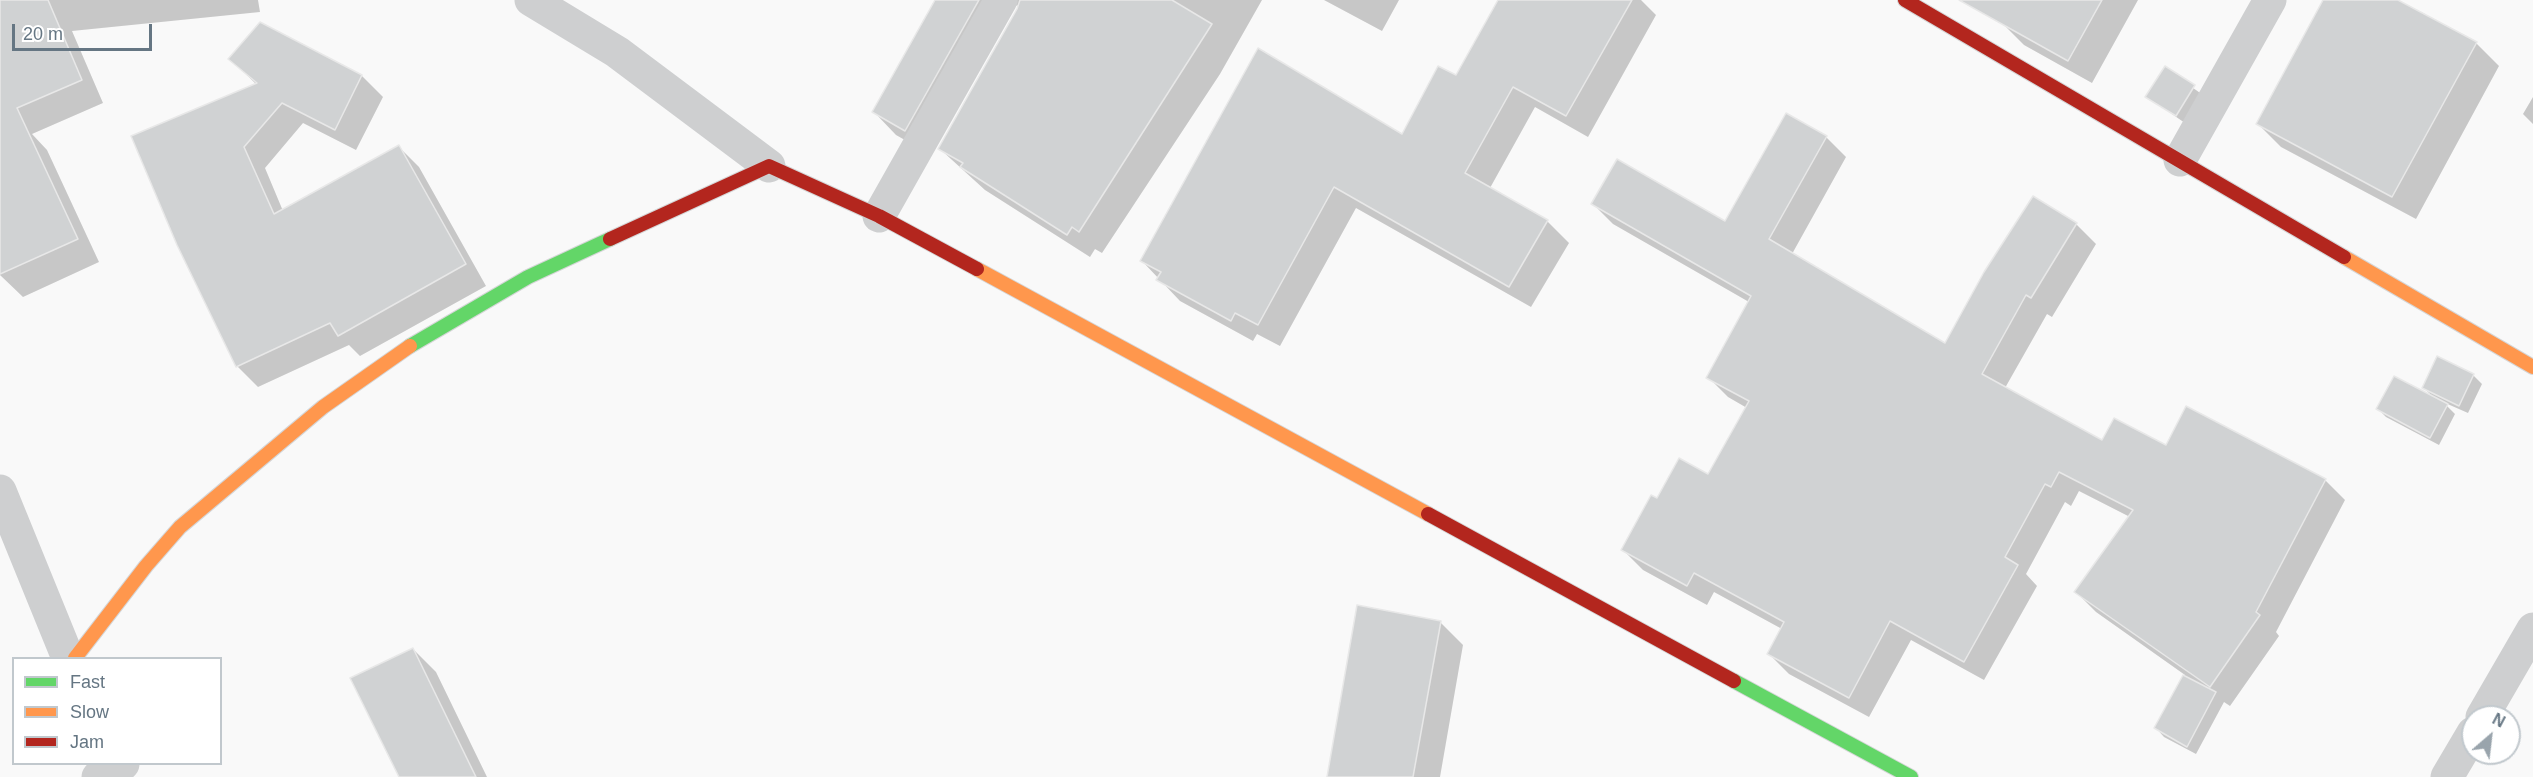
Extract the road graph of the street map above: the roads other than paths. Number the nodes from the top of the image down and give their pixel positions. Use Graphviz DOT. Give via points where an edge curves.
graph roads {
  1 [pos="531,0"];
  2 [pos="1001,0"];
  3 [pos="1905,0"];
  4 [pos="2270,0"];
  5 [pos="2180,160"];
  6 [pos="769,166"];
  7 [pos="879,216"];
  8 [pos="2533,368"];
  9 [pos="0,491"];
  10 [pos="2533,629"];
  11 [pos="68,657"];
  12 [pos="76,657"];
  13 [pos="2489,705"];
  14 [pos="2461,753"];
  15 [pos="121,765"];
  16 [pos="1879,769"];
  17 [pos="98,777"];
  18 [pos="1911,777"];
  19 [pos="2447,777"];
  1 -- 6 [label="street" via="617,52"];
  2 -- 7 [label="street"];
  3 -- 5 [label="street"];
  4 -- 5 [label="street"];
  5 -- 8 [label="street"];
  6 -- 7 [label="street"];
  6 -- 12 [label="street" via="528,277 406,348 323,407 180,527"];
  7 -- 16 [label="street"];
  9 -- 11 [label="street"];
  10 -- 13 [label="street"];
  14 -- 19 [label="street"];
  15 -- 17 [label="street"];
  16 -- 18 [label="street"];
}
